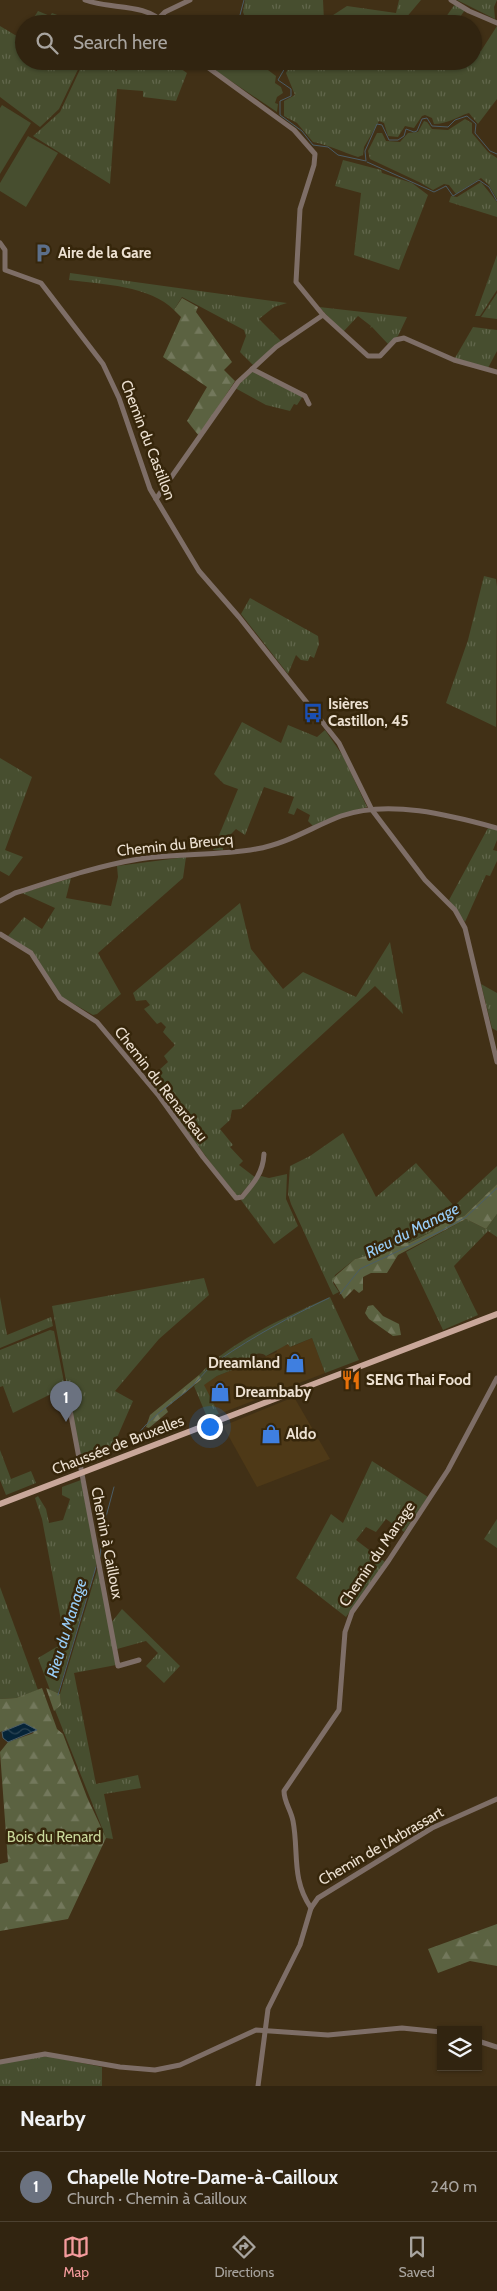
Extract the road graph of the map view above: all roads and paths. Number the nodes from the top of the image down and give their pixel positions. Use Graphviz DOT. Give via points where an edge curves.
graph roads {
  1 [pos="85,0"];
  2 [pos="190,0"];
  3 [pos="451,0"];
  4 [pos="151,15"];
  5 [pos="162,15"];
  6 [pos="478,15"];
  7 [pos="482,17"];
  8 [pos="497,23"];
  9 [pos="211,70"];
  10 [pos="0,243"];
  11 [pos="323,315"];
  12 [pos="252,369"];
  13 [pos="497,372"];
  14 [pos="309,404"];
  15 [pos="156,499"];
  16 [pos="372,810"];
  17 [pos="497,828"];
  18 [pos="0,901"];
  19 [pos="0,934"];
  20 [pos="497,1062"];
  21 [pos="264,1154"];
  22 [pos="497,1314"];
  23 [pos="497,1378"];
  24 [pos="67,1394"];
  25 [pos="81,1473"];
  26 [pos="0,1504"];
  27 [pos="139,1660"];
  28 [pos="497,1798"];
  29 [pos="311,1908"];
  30 [pos="264,2030"];
  31 [pos="437,2032"];
  32 [pos="482,2043"];
  33 [pos="497,2046"];
  34 [pos="0,2062"];
  35 [pos="258,2086"];
  1 -- 4 [label="street" via="128,7"];
  2 -- 5 [label="street"];
  3 -- 6 [label="street"];
  7 -- 8 [label="street"];
  9 -- 11 [label="street" via="294,130 315,154 300,209 294,276 299,288"];
  10 -- 15 [label="street, Chemin du Castillon" via="5,250 5,270 41,284 103,364"];
  11 -- 12 [label="street" via="276,347"];
  11 -- 13 [label="street" via="372,357 380,356 395,340 404,338 454,360"];
  12 -- 14 [label="street" via="305,396"];
  12 -- 15 [label="street" via="238,382"];
  15 -- 16 [label="street, Chemin du Castillon" via="206,580 339,743"];
  16 -- 17 [label="street, Chemin du Breucq" via="442,813"];
  16 -- 18 [label="street, Chemin du Breucq" via="341,816 295,838 269,846 123,862 15,893"];
  16 -- 20 [label="street" via="425,880 463,922"];
  19 -- 21 [label="street, Chemin du Renardeau" via="31,952 60,998 97,1022 159,1096 236,1198 242,1197 260,1176"];
  22 -- 25 [label="main road, Chaussée de Bruxelles"];
  23 -- 29 [label="street, Chemin du Manage" via="448,1470 352,1612 345,1632 339,1710 284,1791 293,1823 297,1873"];
  24 -- 25 [label="street, Chemin à Cailloux"];
  25 -- 26 [label="main road, Chaussée de Bruxelles"];
  25 -- 27 [label="street, Chemin à Cailloux" via="118,1666"];
  28 -- 29 [label="street, Chemin de l'Arbrassart" via="432,1828 328,1889"];
  29 -- 30 [label="street" via="300,1945 268,2008"];
  30 -- 31 [label="street" via="328,2035 402,2028"];
  30 -- 34 [label="street" via="251,2032 166,2069 134,2069 45,2054"];
  30 -- 35 [label="street"];
  32 -- 33 [label="street"];
}
